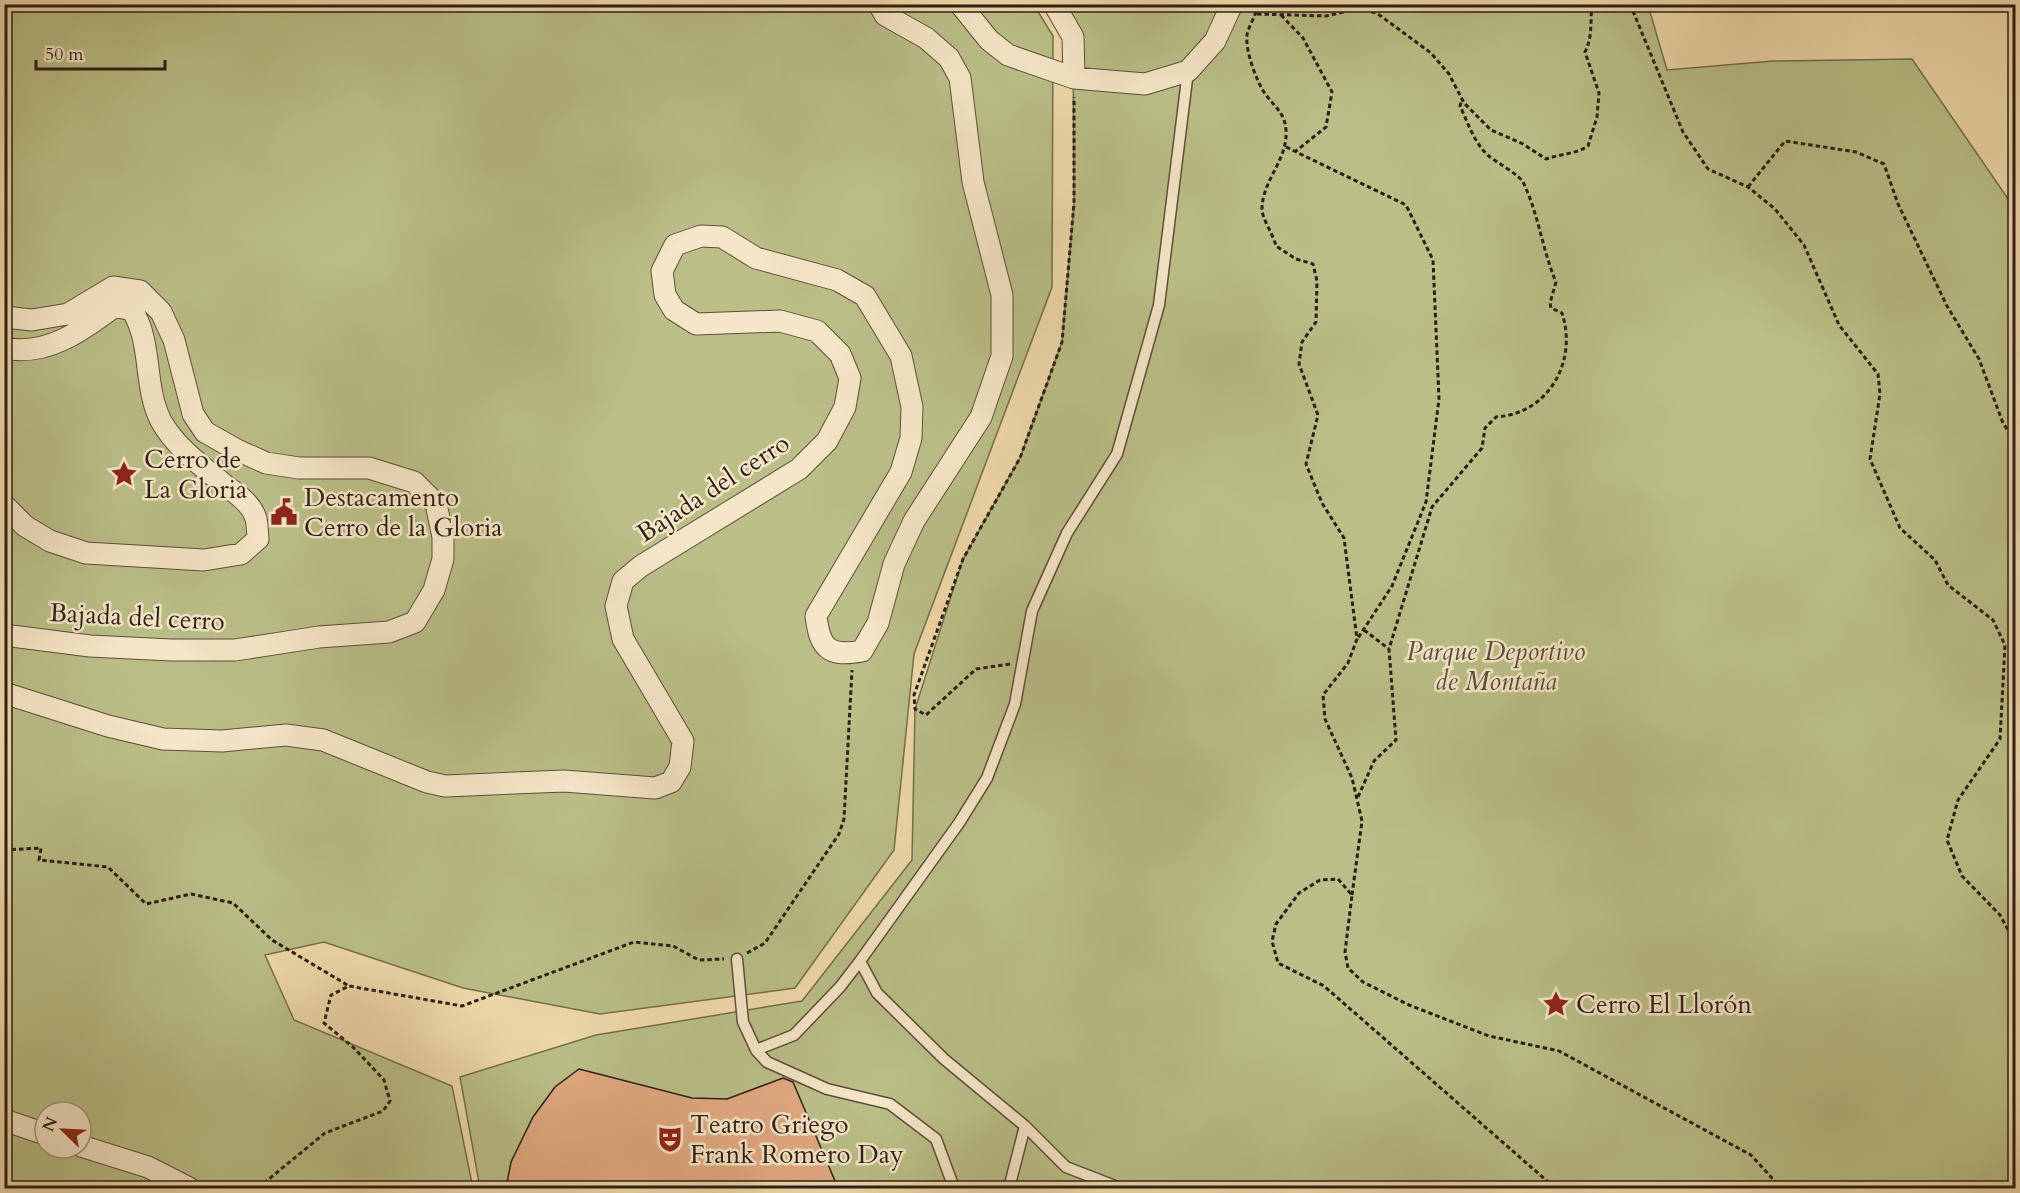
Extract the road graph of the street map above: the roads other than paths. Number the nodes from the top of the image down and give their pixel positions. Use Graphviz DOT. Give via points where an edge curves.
graph roads {
  1 [pos="879,4"];
  2 [pos="960,4"];
  3 [pos="1054,4"];
  4 [pos="1232,4"];
  5 [pos="1188,71"];
  6 [pos="1074,78"];
  7 [pos="136,300"];
  8 [pos="4,317"];
  9 [pos="4,348"];
  10 [pos="4,505"];
  11 [pos="4,635"];
  12 [pos="4,693"];
  13 [pos="737,959"];
  14 [pos="860,961"];
  15 [pos="756,1050"];
  16 [pos="4,1120"];
  17 [pos="1025,1126"];
  18 [pos="33,1130"];
  19 [pos="93,1150"];
  20 [pos="189,1188"];
  21 [pos="954,1188"];
  22 [pos="1009,1188"];
  23 [pos="1120,1188"];
  1 -- 12 [label="street, Bajada del cerro" via="885,15 926,38 949,58 960,78 973,182 1002,296 1002,356 981,417 914,521 899,554 878,624 862,651 830,651 819,638 816,616 901,472 911,438 912,407 901,356 865,296 837,280 756,258 722,237 701,236 675,245 662,271 665,296 674,310 696,324 780,321 817,331 840,354 850,378 845,407 828,441 799,469 623,581 616,606 623,639 683,741 680,767 671,782 656,788 564,781 445,786 323,740 286,735 222,741 163,739"];
  2 -- 6 [label="street" via="989,40 1008,55"];
  3 -- 6 [label="street" via="1073,37"];
  4 -- 5 [label="street" via="1215,41"];
  5 -- 6 [label="street" via="1144,84"];
  5 -- 14 [label="lane" via="1160,305 1117,454 1067,533 1032,611 1016,704 987,778"];
  7 -- 8 [label="street" via="113,287 68,314 32,320"];
  7 -- 9 [label="street" via="115,306 52,346"];
  7 -- 10 [label="street" via="150,386 161,420 197,463 244,500 256,516 258,539 241,554 204,560 86,553 50,541 25,526"];
  7 -- 11 [label="street, Bajada del cerro" via="161,312 174,340 193,414 205,432 266,463 299,468 369,468 414,482 436,504 443,559 434,590 415,622 389,632 319,637 235,650 90,646"];
  13 -- 15 [label="lane" via="743,1022"];
  14 -- 15 [label="lane" via="794,1035"];
  14 -- 17 [label="lane" via="877,993 944,1059"];
  15 -- 21 [label="lane" via="768,1062 828,1089 890,1104 936,1139"];
  16 -- 18 [label="street"];
  17 -- 22 [label="lane"];
  17 -- 23 [label="lane" via="1066,1167"];
  19 -- 20 [label="street" via="148,1167"];
}
